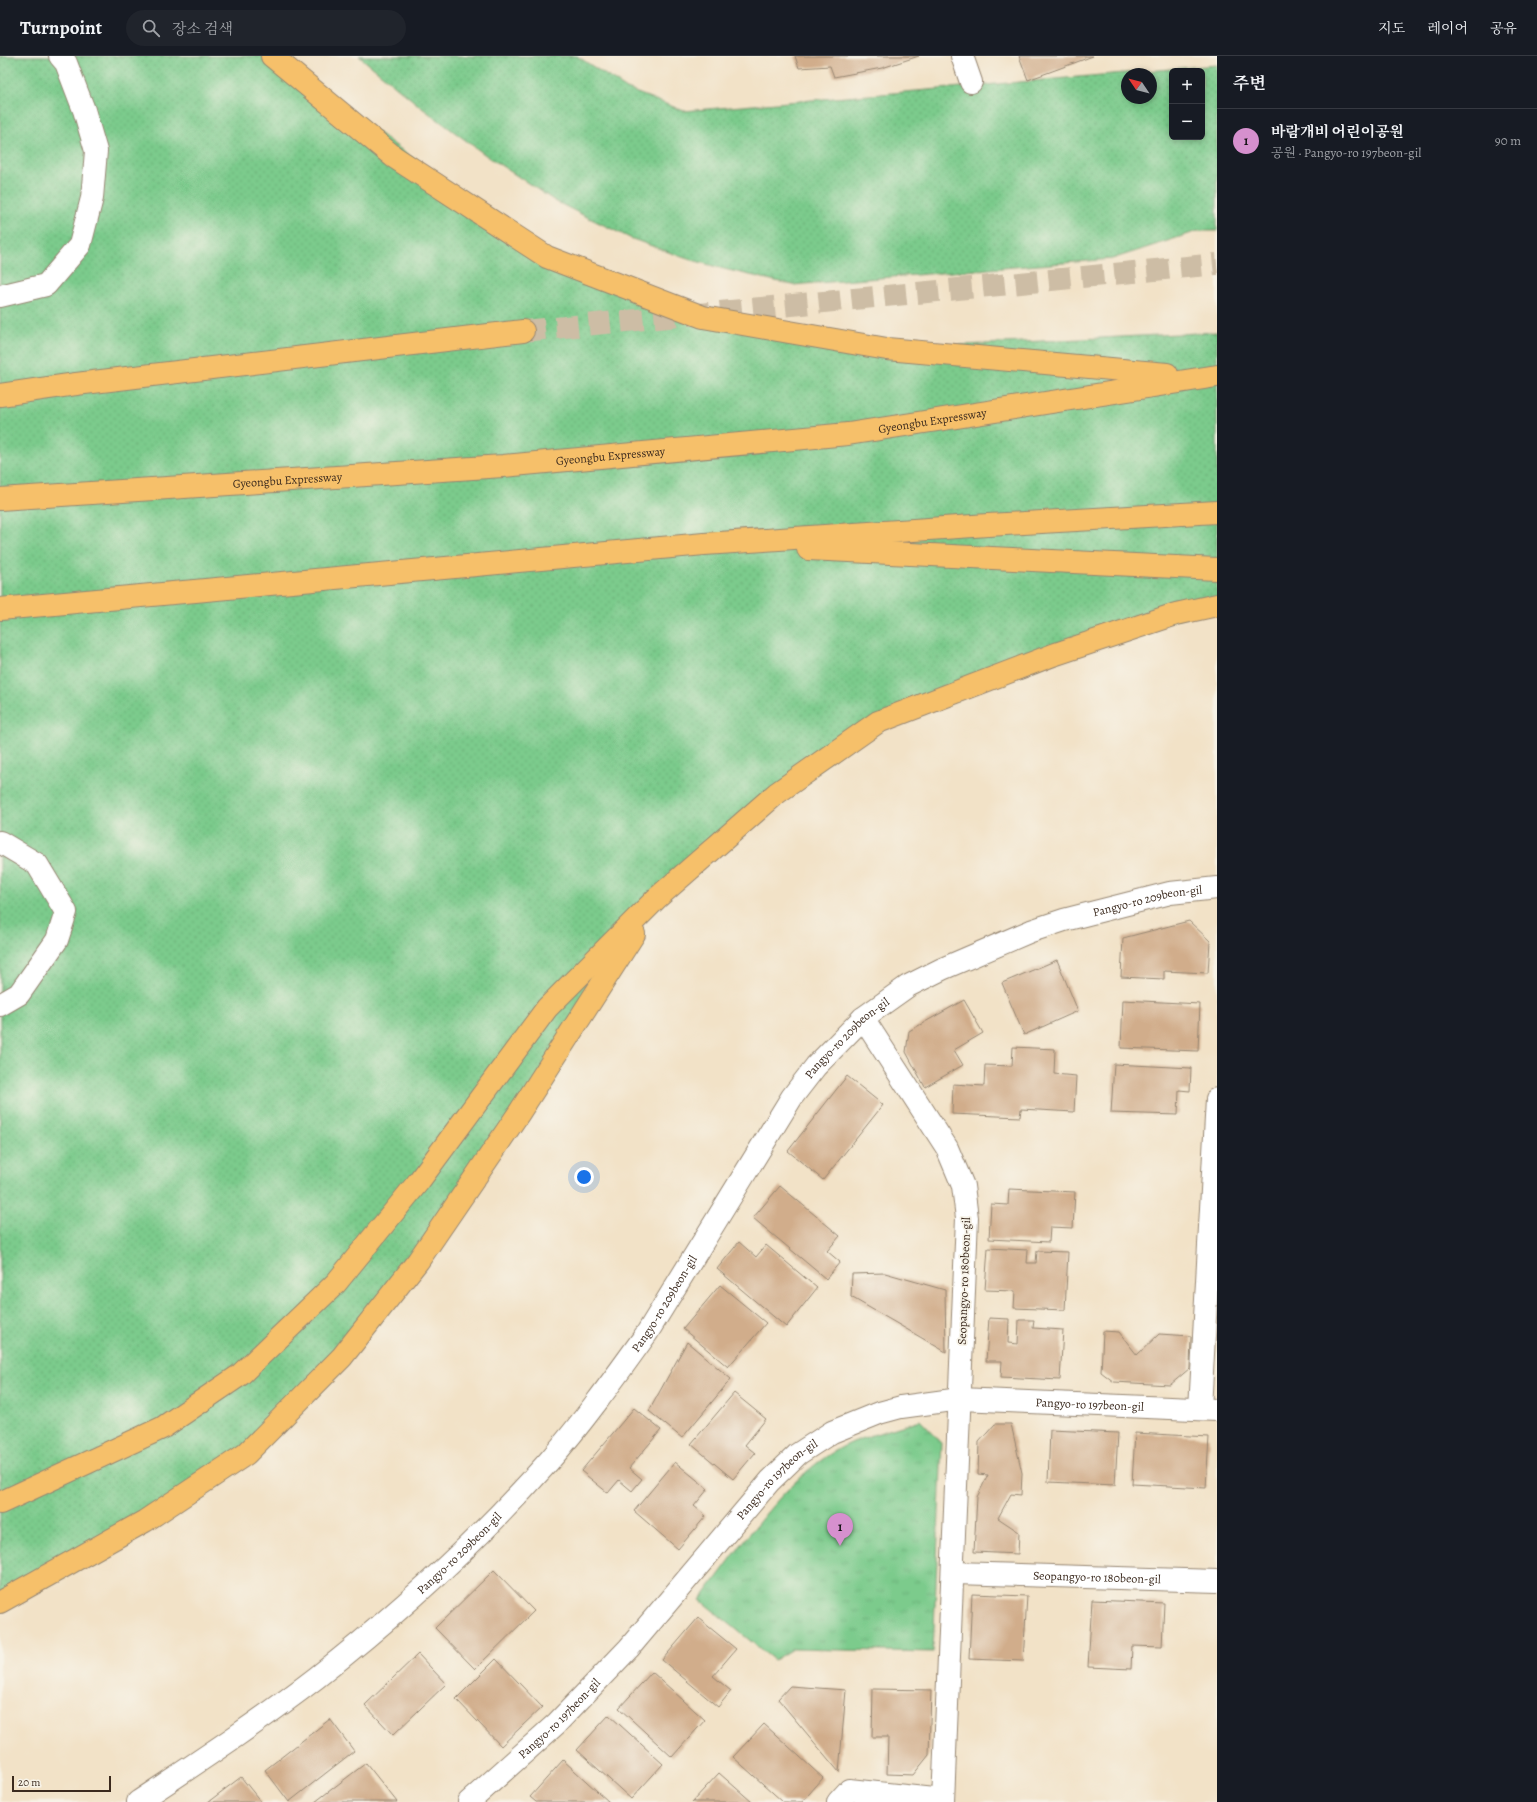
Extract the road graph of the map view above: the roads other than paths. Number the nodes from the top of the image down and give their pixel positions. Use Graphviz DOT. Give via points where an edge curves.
graph roads {
  1 [pos="60,56"];
  2 [pos="962,56"];
  3 [pos="276,59"];
  4 [pos="971,82"];
  5 [pos="0,296"];
  6 [pos="523,331"];
  7 [pos="1208,376"];
  8 [pos="0,395"];
  9 [pos="0,499"];
  10 [pos="1217,512"];
  11 [pos="704,544"];
  12 [pos="1217,569"];
  13 [pos="1217,605"];
  14 [pos="0,609"];
  15 [pos="0,842"];
  16 [pos="1217,888"];
  17 [pos="657,898"];
  18 [pos="0,1005"];
  19 [pos="863,1018"];
  20 [pos="1217,1099"];
  21 [pos="960,1399"];
  22 [pos="1209,1409"];
  23 [pos="0,1503"];
  24 [pos="954,1573"];
  25 [pos="1217,1581"];
  26 [pos="0,1602"];
  27 [pos="943,1801"];
  28 [pos="138,1802"];
  29 [pos="469,1802"];
  30 [pos="838,1802"];
  1 -- 5 [label="street" via="66,63 84,110 96,151 90,205 80,245 46,285"];
  2 -- 4 [label="street"];
  3 -- 7 [label="highway" via="394,157 547,257 703,317 887,349"];
  6 -- 8 [label="highway"];
  7 -- 9 [label="highway, Gyeongbu Expressway" via="848,434 503,466"];
  10 -- 11 [label="highway"];
  11 -- 12 [label="highway"];
  11 -- 14 [label="highway"];
  13 -- 17 [label="highway" via="1176,614 1053,655 878,722 777,793"];
  15 -- 18 [label="street" via="37,864 66,912 57,940 19,994"];
  16 -- 19 [label="street, Pangyo-ro 209beon-gil" via="1170,893 1102,909 1031,931 942,968 908,986"];
  17 -- 23 [label="highway" via="547,1008 419,1181 336,1282 240,1375 162,1428"];
  17 -- 26 [label="highway" via="520,1113 427,1248 342,1357 246,1454 146,1521"];
  19 -- 21 [label="street, Seopangyo-ro 180beon-gil" via="947,1148 963,1186 967,1248"];
  19 -- 28 [label="street, Pangyo-ro 209beon-gil" via="816,1066 792,1097 647,1333 550,1460 443,1569 366,1637 316,1678 250,1726"];
  20 -- 22 [label="street, Pangyo-ro 197beon-gil"];
  21 -- 22 [label="street, Pangyo-ro 197beon-gil"];
  21 -- 24 [label="street, Seopangyo-ro 180beon-gil"];
  21 -- 29 [label="street, Pangyo-ro 197beon-gil" via="901,1407 879,1413 832,1432 798,1454 770,1481 630,1648 556,1724"];
  24 -- 25 [label="street, Seopangyo-ro 180beon-gil"];
  24 -- 27 [label="street, Seopangyo-ro 180beon-gil"];
  27 -- 30 [label="street" via="849,1790"];
}
